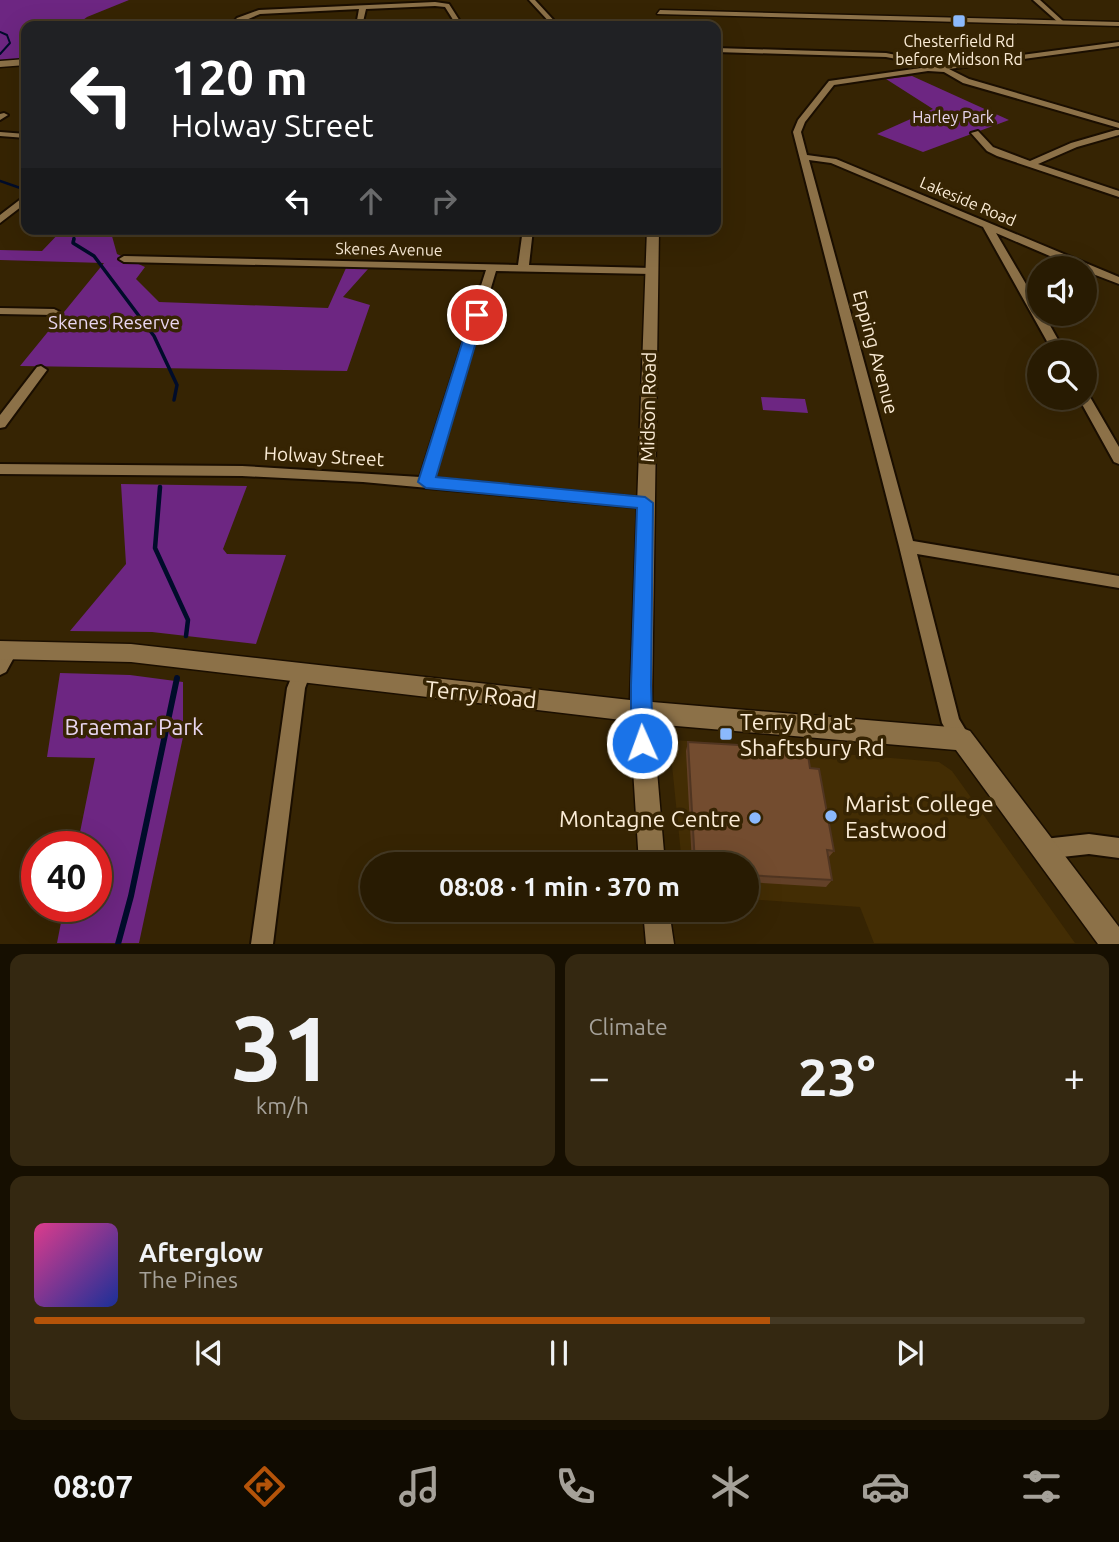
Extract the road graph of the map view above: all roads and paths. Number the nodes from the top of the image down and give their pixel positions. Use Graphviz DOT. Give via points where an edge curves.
graph roads {
  1 [pos="532,0"];
  2 [pos="660,0"];
  3 [pos="1036,0"];
  4 [pos="363,7"];
  5 [pos="237,21"];
  6 [pos="360,21"];
  7 [pos="457,21"];
  8 [pos="551,21"];
  9 [pos="1061,22"];
  10 [pos="1119,24"];
  11 [pos="1119,44"];
  12 [pos="721,50"];
  13 [pos="21,62"];
  14 [pos="0,64"];
  15 [pos="934,67"];
  16 [pos="946,69"];
  17 [pos="1119,126"];
  18 [pos="1119,132"];
  19 [pos="975,133"];
  20 [pos="0,134"];
  21 [pos="21,136"];
  22 [pos="804,157"];
  23 [pos="1030,164"];
  24 [pos="1119,194"];
  25 [pos="6,210"];
  26 [pos="0,220"];
  27 [pos="987,226"];
  28 [pos="527,235"];
  29 [pos="653,235"];
  30 [pos="1015,238"];
  31 [pos="1001,248"];
  32 [pos="124,259"];
  33 [pos="492,267"];
  34 [pos="523,268"];
  35 [pos="652,271"];
  36 [pos="1119,281"];
  37 [pos="0,311"];
  38 [pos="54,312"];
  39 [pos="1052,340"];
  40 [pos="41,370"];
  41 [pos="1091,410"];
  42 [pos="0,424"];
  43 [pos="1119,459"];
  44 [pos="0,469"];
  45 [pos="426,482"];
  46 [pos="645,503"];
  47 [pos="907,546"];
  48 [pos="1119,582"];
  49 [pos="3,656"];
  50 [pos="302,672"];
  51 [pos="641,712"];
  52 [pos="962,738"];
  53 [pos="1119,848"];
  54 [pos="1044,849"];
  55 [pos="651,852"];
  56 [pos="657,922"];
  57 [pos="262,943"];
  58 [pos="660,943"];
  59 [pos="1115,943"];
  1 -- 8 [label="street"];
  2 -- 9 [label="street" via="660,15"];
  3 -- 9 [label="street"];
  4 -- 5 [label="street" via="259,12"];
  4 -- 6 [label="street"];
  4 -- 7 [label="street" via="441,4 447,5"];
  9 -- 10 [label="street"];
  11 -- 16 [label="street"];
  12 -- 15 [label="street" via="886,55"];
  13 -- 14 [label="street"];
  15 -- 16 [label="street"];
  15 -- 22 [label="street, Epping Avenue" via="832,83 798,127"];
  16 -- 17 [label="street" via="966,81"];
  18 -- 23 [label="street"];
  19 -- 23 [label="street" via="990,149"];
  20 -- 21 [label="street"];
  22 -- 27 [label="street, Lakeside Road" via="833,161"];
  22 -- 47 [label="street, Epping Avenue"];
  23 -- 24 [label="street"];
  25 -- 26 [label="street"];
  27 -- 30 [label="street, Lakeside Road"];
  27 -- 31 [label="street"];
  28 -- 34 [label="street"];
  29 -- 35 [label="street, Midson Road"];
  30 -- 31 [label="street"];
  30 -- 36 [label="street, Lakeside Road"];
  31 -- 39 [label="street"];
  32 -- 33 [label="street, Skenes Avenue"];
  33 -- 34 [label="street, Skenes Avenue"];
  33 -- 45 [label="street"];
  34 -- 35 [label="street, Skenes Avenue"];
  35 -- 46 [label="street, Midson Road"];
  37 -- 38 [label="street"];
  40 -- 42 [label="street"];
  41 -- 43 [label="street"];
  44 -- 45 [label="street, Holway Street" via="242,471"];
  45 -- 46 [label="street, Holway Street"];
  46 -- 51 [label="street, Midson Road"];
  47 -- 48 [label="street"];
  47 -- 52 [label="street, Epping Avenue" via="951,723"];
  49 -- 50 [label="street, Terry Road" via="131,653"];
  50 -- 51 [label="street, Terry Road"];
  50 -- 57 [label="street" via="296,688"];
  51 -- 52 [label="street, Terry Road"];
  51 -- 55 [label="street, Midson Road"];
  52 -- 54 [label="street"];
  53 -- 54 [label="street" via="1089,844"];
  54 -- 59 [label="street"];
  56 -- 58 [label="street"];
}
